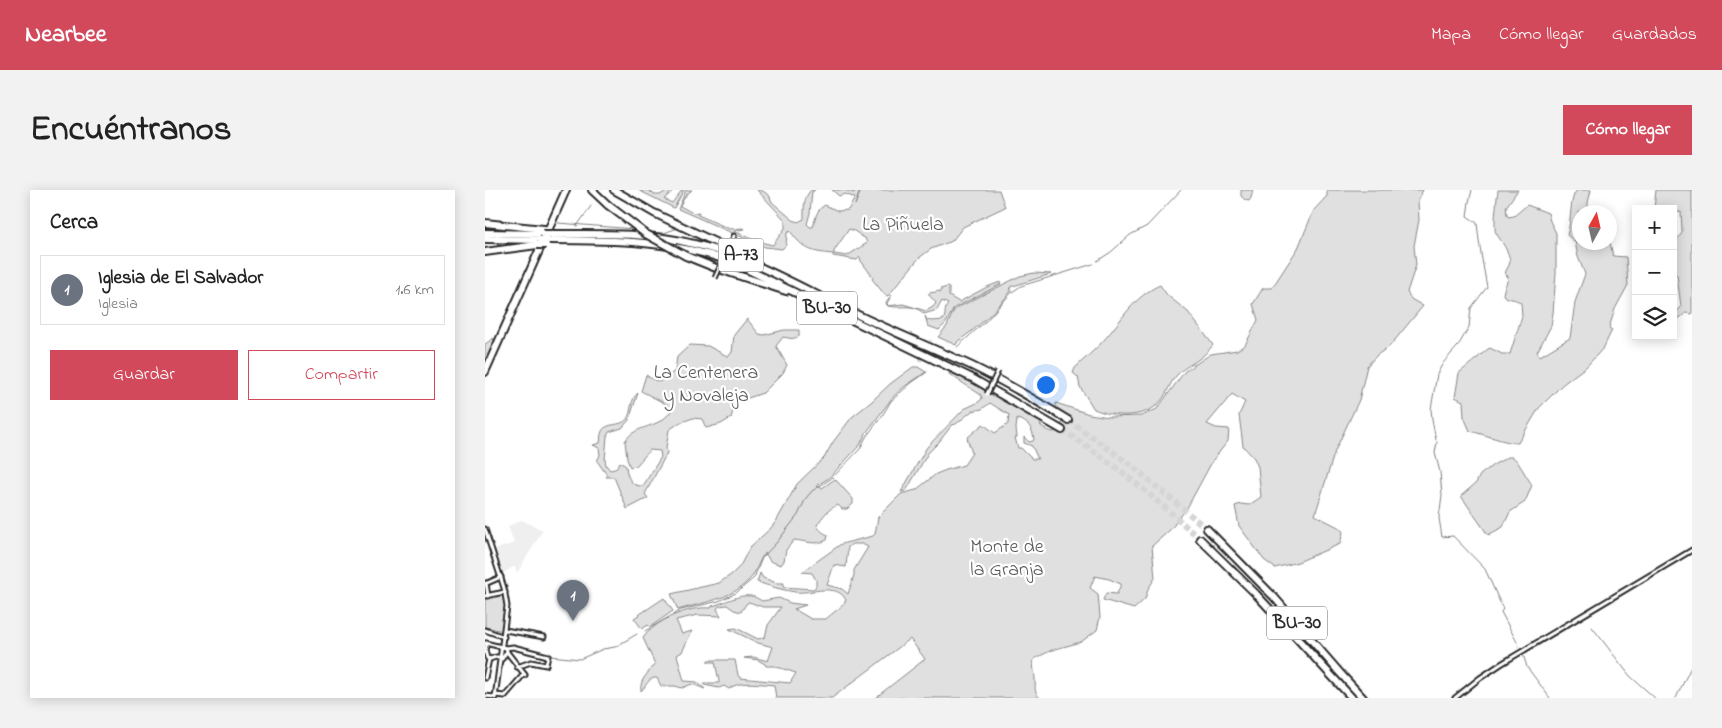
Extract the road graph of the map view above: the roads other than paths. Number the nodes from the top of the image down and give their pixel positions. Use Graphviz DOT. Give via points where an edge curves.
graph roads {
  1 [pos="566,190"];
  2 [pos="591,190"];
  3 [pos="614,190"];
  4 [pos="485,223"];
  5 [pos="488,236"];
  6 [pos="734,236"];
  7 [pos="545,237"];
  8 [pos="485,250"];
  9 [pos="713,282"];
  10 [pos="805,289"];
  11 [pos="906,346"];
  12 [pos="999,371"];
  13 [pos="485,372"];
  14 [pos="987,394"];
  15 [pos="1068,420"];
  16 [pos="1062,430"];
  17 [pos="485,529"];
  18 [pos="1207,529"];
  19 [pos="1201,540"];
  20 [pos="1692,550"];
  21 [pos="501,577"];
  22 [pos="485,584"];
  23 [pos="505,592"];
  24 [pos="487,596"];
  25 [pos="485,630"];
  26 [pos="505,630"];
  27 [pos="1305,632"];
  28 [pos="504,637"];
  29 [pos="545,637"];
  30 [pos="486,643"];
  31 [pos="505,649"];
  32 [pos="502,657"];
  33 [pos="487,660"];
  34 [pos="1317,660"];
  35 [pos="517,666"];
  36 [pos="485,678"];
  37 [pos="485,696"];
  38 [pos="495,697"];
  39 [pos="1346,698"];
  40 [pos="1352,698"];
  41 [pos="1363,698"];
  42 [pos="1370,698"];
  43 [pos="1455,698"];
  1 -- 13 [label="highway"];
  2 -- 11 [label="highway, A-73, bridge" via="646,234 685,256 787,292"];
  3 -- 10 [label="highway, A-73" via="654,214"];
  4 -- 7 [label="highway"];
  5 -- 7 [label="highway, BU-30"];
  6 -- 9 [label="street, bridge"];
  7 -- 8 [label="highway"];
  7 -- 10 [label="highway, BU-30" via="636,235 674,240 711,248 749,262"];
  7 -- 11 [label="highway, BU-30" via="644,242 694,250 738,264"];
  10 -- 15 [label="highway, BU-30" via="988,374"];
  11 -- 16 [label="highway, BU-30" via="988,386"];
  12 -- 14 [label="street, bridge"];
  17 -- 21 [label="street"];
  18 -- 27 [label="highway, BU-30"];
  19 -- 34 [label="highway, BU-30"];
  20 -- 43 [label="street" via="1501,664"];
  21 -- 22 [label="street"];
  21 -- 23 [label="street"];
  22 -- 24 [label="street"];
  23 -- 24 [label="street"];
  23 -- 26 [label="street"];
  25 -- 28 [label="street"];
  26 -- 28 [label="street"];
  26 -- 29 [label="street"];
  27 -- 41 [label="highway, BU-30"];
  27 -- 42 [label="highway" via="1348,680"];
  28 -- 31 [label="street"];
  30 -- 31 [label="street"];
  30 -- 33 [label="street"];
  31 -- 32 [label="street"];
  31 -- 32 [label="street"];
  31 -- 35 [label="street"];
  31 -- 35 [label="street" via="515,648 548,656 546,664 532,660"];
  32 -- 33 [label="street"];
  32 -- 38 [label="street"];
  33 -- 36 [label="street"];
  34 -- 39 [label="highway"];
  34 -- 40 [label="highway, BU-30"];
  35 -- 38 [label="street" via="524,674 505,696"];
  37 -- 38 [label="street"];
}
